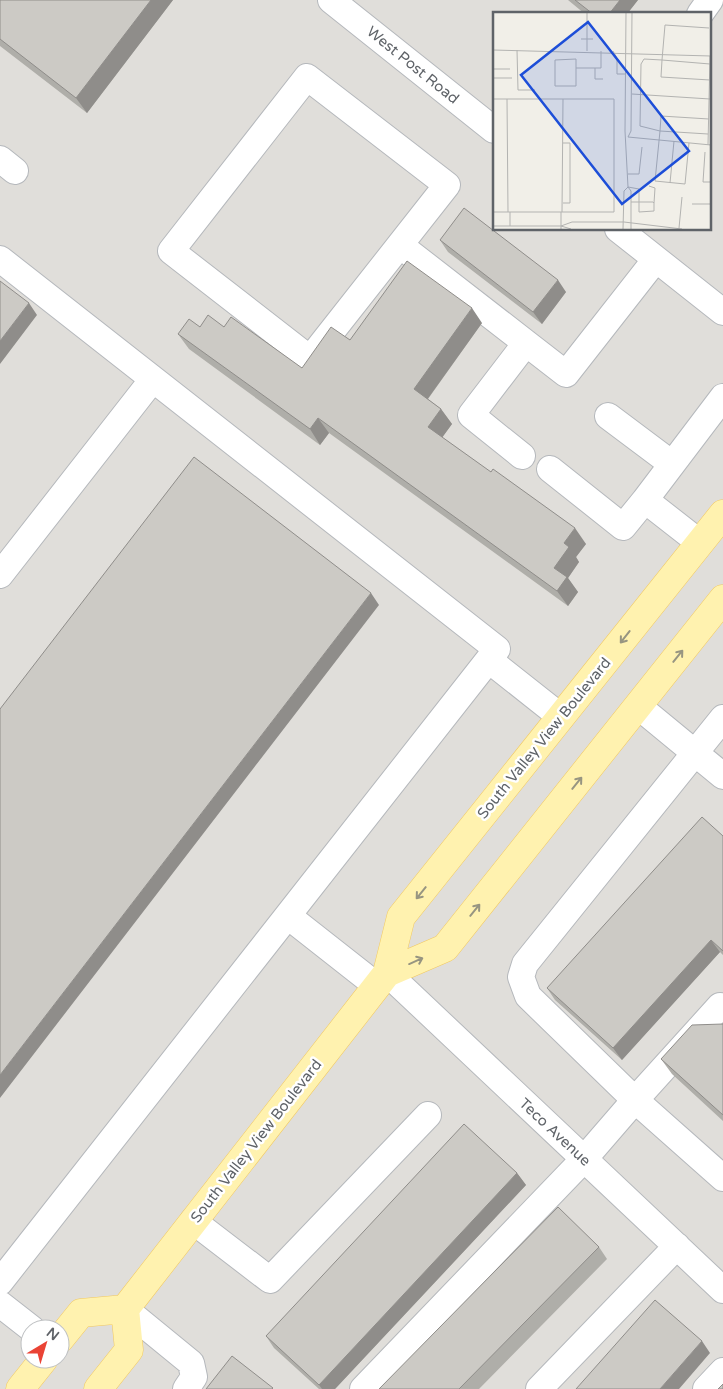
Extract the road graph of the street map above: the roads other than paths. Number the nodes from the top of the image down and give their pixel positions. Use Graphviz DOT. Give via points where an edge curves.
graph roads {
  1 [pos="331,0"];
  2 [pos="710,0"];
  3 [pos="701,12"];
  4 [pos="493,129"];
  5 [pos="619,230"];
  6 [pos="401,246"];
  7 [pos="656,259"];
  8 [pos="0,260"];
  9 [pos="723,312"];
  10 [pos="526,343"];
  11 [pos="153,379"];
  12 [pos="723,397"];
  13 [pos="608,416"];
  14 [pos="522,456"];
  15 [pos="672,464"];
  16 [pos="550,469"];
  17 [pos="645,500"];
  18 [pos="723,514"];
  19 [pos="700,543"];
  20 [pos="0,576"];
  21 [pos="723,599"];
  22 [pos="489,660"];
  23 [pos="638,706"];
  24 [pos="561,717"];
  25 [pos="723,718"];
  26 [pos="696,751"];
  27 [pos="723,776"];
  28 [pos="288,916"];
  29 [pos="382,980"];
  30 [pos="723,1009"];
  31 [pos="635,1100"];
  32 [pos="428,1115"];
  33 [pos="584,1158"];
  34 [pos="723,1178"];
  35 [pos="193,1221"];
  36 [pos="676,1246"];
  37 [pos="0,1282"];
  38 [pos="723,1290"];
  39 [pos="0,1304"];
  40 [pos="125,1309"];
  41 [pos="20,1320"];
  42 [pos="70,1327"];
  43 [pos="36,1369"];
  44 [pos="723,1371"];
  45 [pos="222,1372"];
  46 [pos="190,1383"];
  47 [pos="20,1389"];
  48 [pos="98,1389"];
  49 [pos="364,1389"];
  50 [pos="539,1389"];
  51 [pos="706,1389"];
  1 -- 4 [label="street, West Post Road"];
  2 -- 3 [label="street"];
  5 -- 7 [label="street"];
  6 -- 6 [label="street" via="448,185 307,77 171,251 310,359"];
  6 -- 10 [label="street"];
  7 -- 9 [label="street"];
  7 -- 10 [label="street" via="566,374"];
  8 -- 11 [label="street"];
  10 -- 14 [label="street" via="471,415"];
  11 -- 20 [label="street"];
  11 -- 22 [label="street" via="497,649"];
  12 -- 15 [label="street"];
  13 -- 15 [label="street"];
  15 -- 17 [label="street"];
  16 -- 17 [label="street" via="623,527"];
  17 -- 19 [label="street"];
  18 -- 19 [label="main road, South Valley View Boulevard"];
  19 -- 24 [label="main road, South Valley View Boulevard, one-way"];
  23 -- 21 [label="main road, South Valley View Boulevard, one-way"];
  22 -- 24 [label="street"];
  22 -- 28 [label="street"];
  23 -- 26 [label="street"];
  29 -- 23 [label="main road, South Valley View Boulevard, one-way" via="445,948"];
  24 -- 29 [label="main road, South Valley View Boulevard, one-way" via="401,917"];
  25 -- 26 [label="street"];
  26 -- 27 [label="street"];
  26 -- 31 [label="street" via="525,964 521,977 528,996"];
  28 -- 29 [label="street, Teco Avenue"];
  28 -- 37 [label="street"];
  29 -- 33 [label="street, Teco Avenue"];
  29 -- 35 [label="main road, South Valley View Boulevard"];
  30 -- 31 [label="street" via="720,1006"];
  31 -- 33 [label="street"];
  31 -- 34 [label="street"];
  32 -- 35 [label="street" via="270,1280"];
  33 -- 36 [label="street, Teco Avenue"];
  33 -- 49 [label="street"];
  35 -- 40 [label="main road, South Valley View Boulevard"];
  36 -- 38 [label="street, Teco Avenue"];
  36 -- 50 [label="street"];
  39 -- 41 [label="street"];
  40 -- 42 [label="main road" via="81,1313"];
  40 -- 46 [label="street" via="191,1363"];
  40 -- 48 [label="main road" via="129,1350"];
  43 -- 47 [label="main road"];
  44 -- 51 [label="street"];
  45 -- 46 [label="street"];
}
